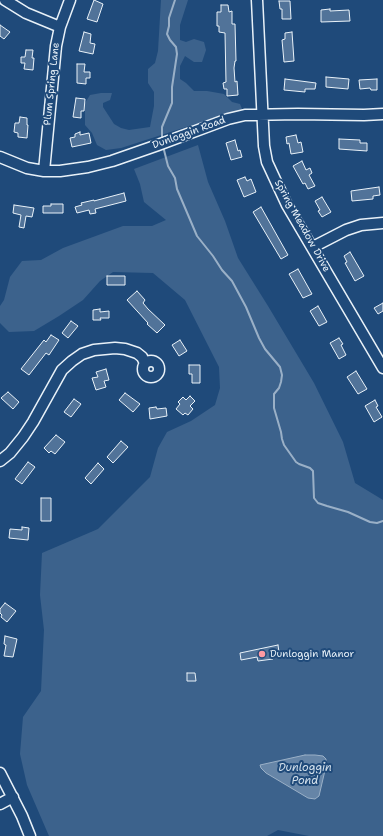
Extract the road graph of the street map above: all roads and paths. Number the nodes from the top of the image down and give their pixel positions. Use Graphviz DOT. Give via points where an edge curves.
graph roads {
  1 [pos="5,0"];
  2 [pos="70,0"];
  3 [pos="257,0"];
  4 [pos="60,27"];
  5 [pos="262,114"];
  6 [pos="383,114"];
  7 [pos="0,157"];
  8 [pos="44,171"];
  9 [pos="383,223"];
  10 [pos="313,247"];
  11 [pos="145,363"];
  12 [pos="383,368"];
  13 [pos="0,461"];
  14 [pos="0,773"];
  15 [pos="13,797"];
  16 [pos="0,804"];
  17 [pos="30,836"];
  1 -- 4 [label="street" via="30,15"];
  2 -- 4 [label="street, Plum Spring Lane"];
  3 -- 5 [label="street, Spring Meadow Drive"];
  4 -- 8 [label="street, Plum Spring Lane"];
  5 -- 6 [label="street, Dunloggin Road"];
  5 -- 8 [label="street, Dunloggin Road" via="228,119 112,161 88,167"];
  5 -- 10 [label="street, Spring Meadow Drive" via="268,162 287,205"];
  7 -- 8 [label="street, Dunloggin Road"];
  9 -- 10 [label="street" via="361,225 346,230"];
  10 -- 12 [label="street, Spring Meadow Drive"];
  11 -- 13 [label="street" via="137,353 125,349 94,350 82,354 62,370 23,437"];
  14 -- 15 [label="street"];
  15 -- 16 [label="street"];
  15 -- 17 [label="street"];
}
